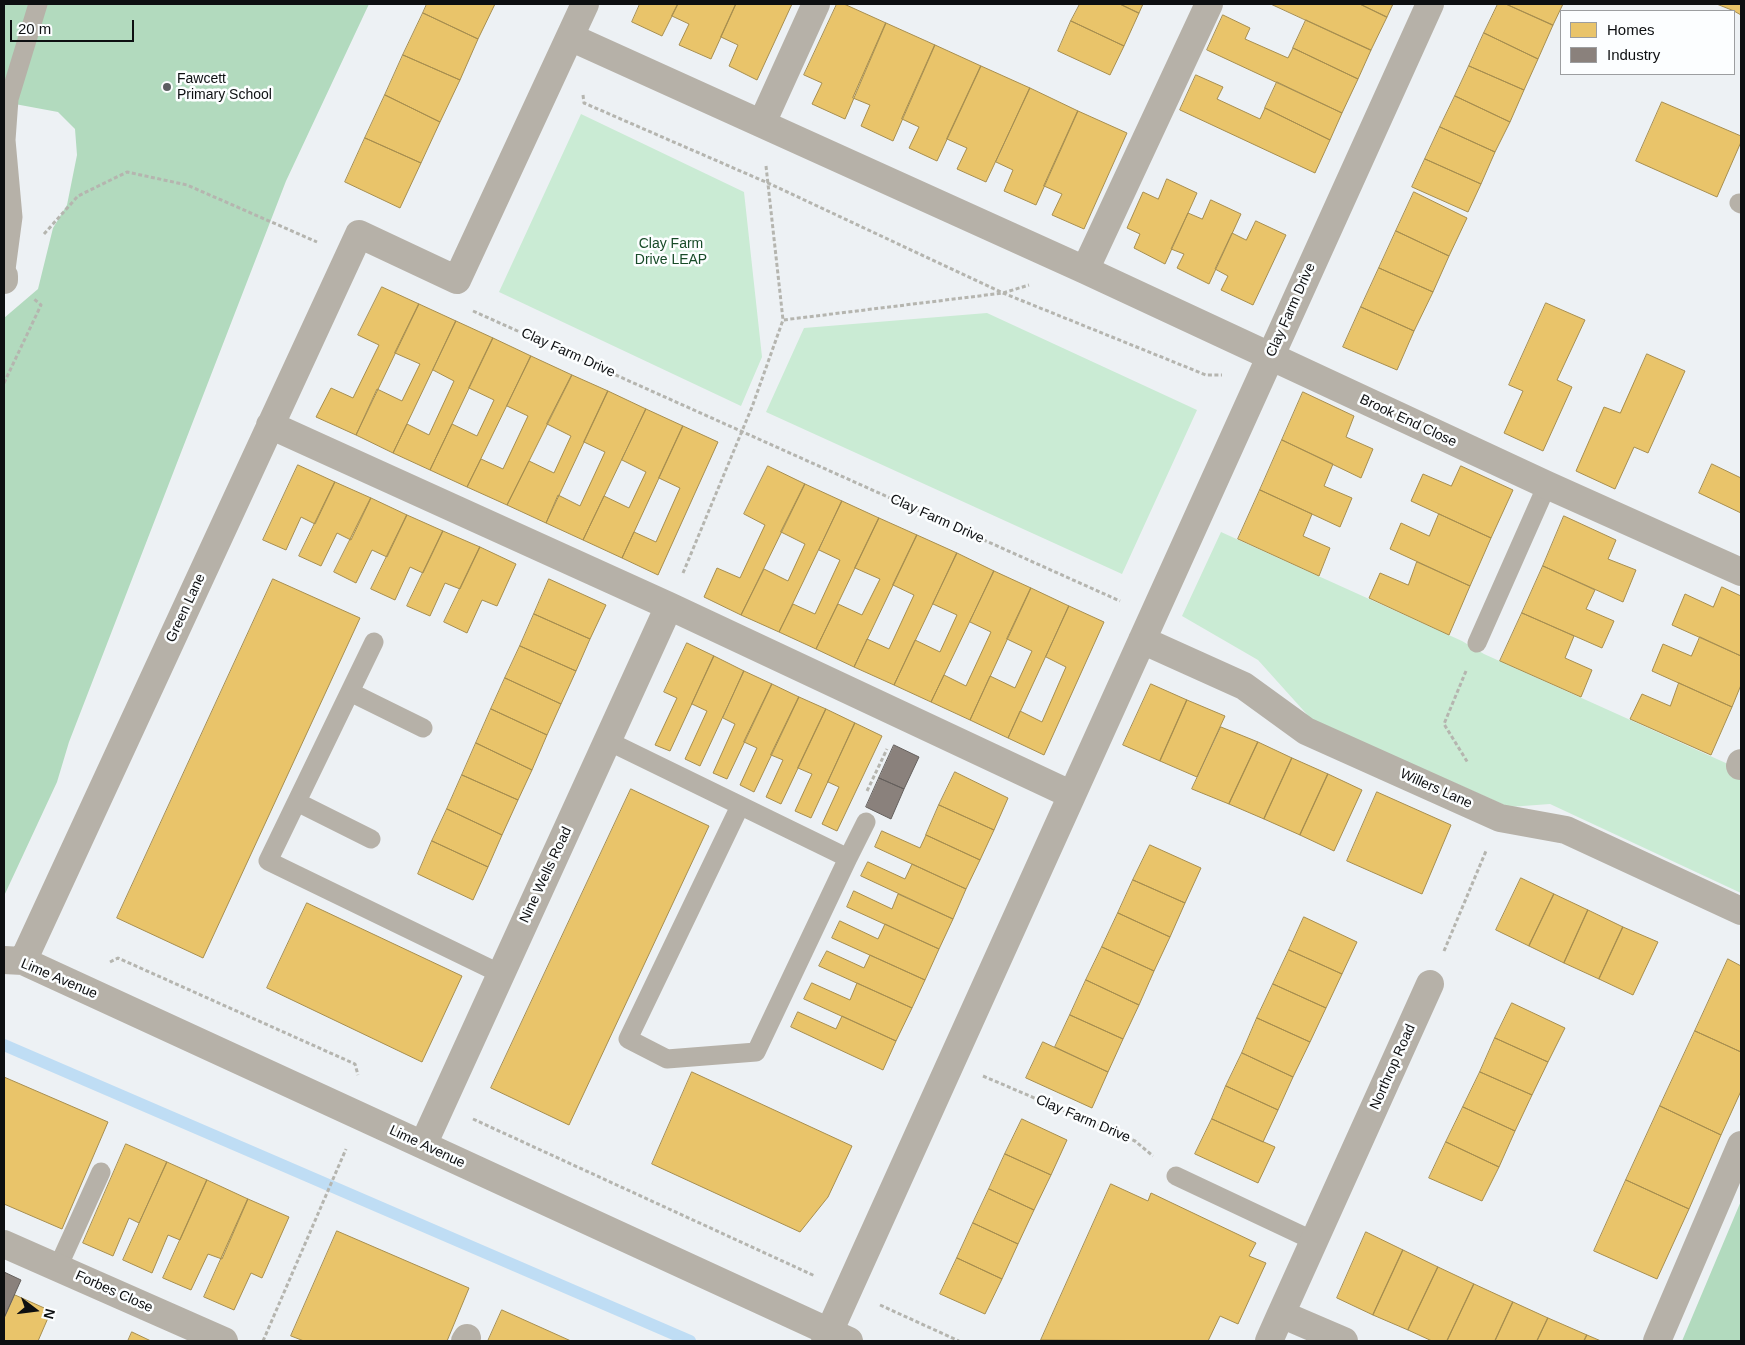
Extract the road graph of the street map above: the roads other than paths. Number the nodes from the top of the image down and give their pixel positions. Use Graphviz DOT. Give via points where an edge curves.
graph roads {
  1 [pos="38,4"];
  2 [pos="585,4"];
  3 [pos="816,4"];
  4 [pos="1210,4"];
  5 [pos="1430,4"];
  6 [pos="576,40"];
  7 [pos="762,123"];
  8 [pos="1085,270"];
  9 [pos="4,278"];
  10 [pos="1266,365"];
  11 [pos="270,425"];
  12 [pos="1547,486"];
  13 [pos="1741,572"];
  14 [pos="669,606"];
  15 [pos="1147,628"];
  16 [pos="374,642"];
  17 [pos="1477,643"];
  18 [pos="350,692"];
  19 [pos="422,728"];
  20 [pos="608,741"];
  21 [pos="1072,796"];
  22 [pos="297,802"];
  23 [pos="740,806"];
  24 [pos="866,822"];
  25 [pos="371,839"];
  26 [pos="848,858"];
  27 [pos="1741,911"];
  28 [pos="13,960"];
  29 [pos="501,974"];
  30 [pos="1430,984"];
  31 [pos="422,1145"];
  32 [pos="1741,1145"];
  33 [pos="101,1172"];
  34 [pos="1176,1176"];
  35 [pos="1314,1242"];
  36 [pos="4,1244"];
  37 [pos="58,1267"];
  38 [pos="1281,1314"];
  39 [pos="834,1338"];
  40 [pos="224,1341"];
  41 [pos="1269,1341"];
  42 [pos="1344,1341"];
  43 [pos="1657,1341"];
  1 -- 9 [label="lane" via="9,99 6,140 13,216"];
  2 -- 6 [label="street"];
  3 -- 7 [label="street"];
  4 -- 8 [label="street"];
  5 -- 10 [label="street, Clay Farm Drive"];
  6 -- 7 [label="street"];
  6 -- 11 [label="street, Green Lane" via="457,280 359,234"];
  7 -- 8 [label="street, Brook End Close"];
  8 -- 10 [label="street, Brook End Close"];
  10 -- 12 [label="street, Brook End Close"];
  10 -- 15 [label="street, Clay Farm Drive"];
  11 -- 14 [label="street"];
  11 -- 28 [label="street, Green Lane"];
  12 -- 13 [label="street, Brook End Close"];
  12 -- 17 [label="lane"];
  14 -- 20 [label="street, Nine Wells Road"];
  14 -- 21 [label="street"];
  15 -- 21 [label="street, Clay Farm Drive"];
  15 -- 27 [label="street, Willers Lane" via="1244,686 1306,731 1500,818 1566,830"];
  16 -- 18 [label="lane"];
  18 -- 19 [label="lane"];
  18 -- 22 [label="lane"];
  20 -- 23 [label="lane"];
  20 -- 29 [label="street, Nine Wells Road"];
  21 -- 39 [label="street, Clay Farm Drive" via="848,1291"];
  22 -- 25 [label="lane"];
  22 -- 29 [label="lane" via="268,861"];
  23 -- 26 [label="lane"];
  23 -- 26 [label="lane" via="628,1039 667,1059 756,1052"];
  24 -- 26 [label="lane"];
  28 -- 31 [label="street, Lime Avenue" via="66,980"];
  29 -- 31 [label="street, Nine Wells Road"];
  30 -- 35 [label="street, Northrop Road"];
  31 -- 39 [label="street, Lime Avenue"];
  32 -- 43 [label="street"];
  33 -- 37 [label="lane"];
  34 -- 35 [label="lane"];
  35 -- 38 [label="street, Northrop Road"];
  36 -- 37 [label="street, Forbes Close"];
  37 -- 40 [label="street, Forbes Close"];
  38 -- 41 [label="street, Northrop Road"];
  38 -- 42 [label="street"];
}
